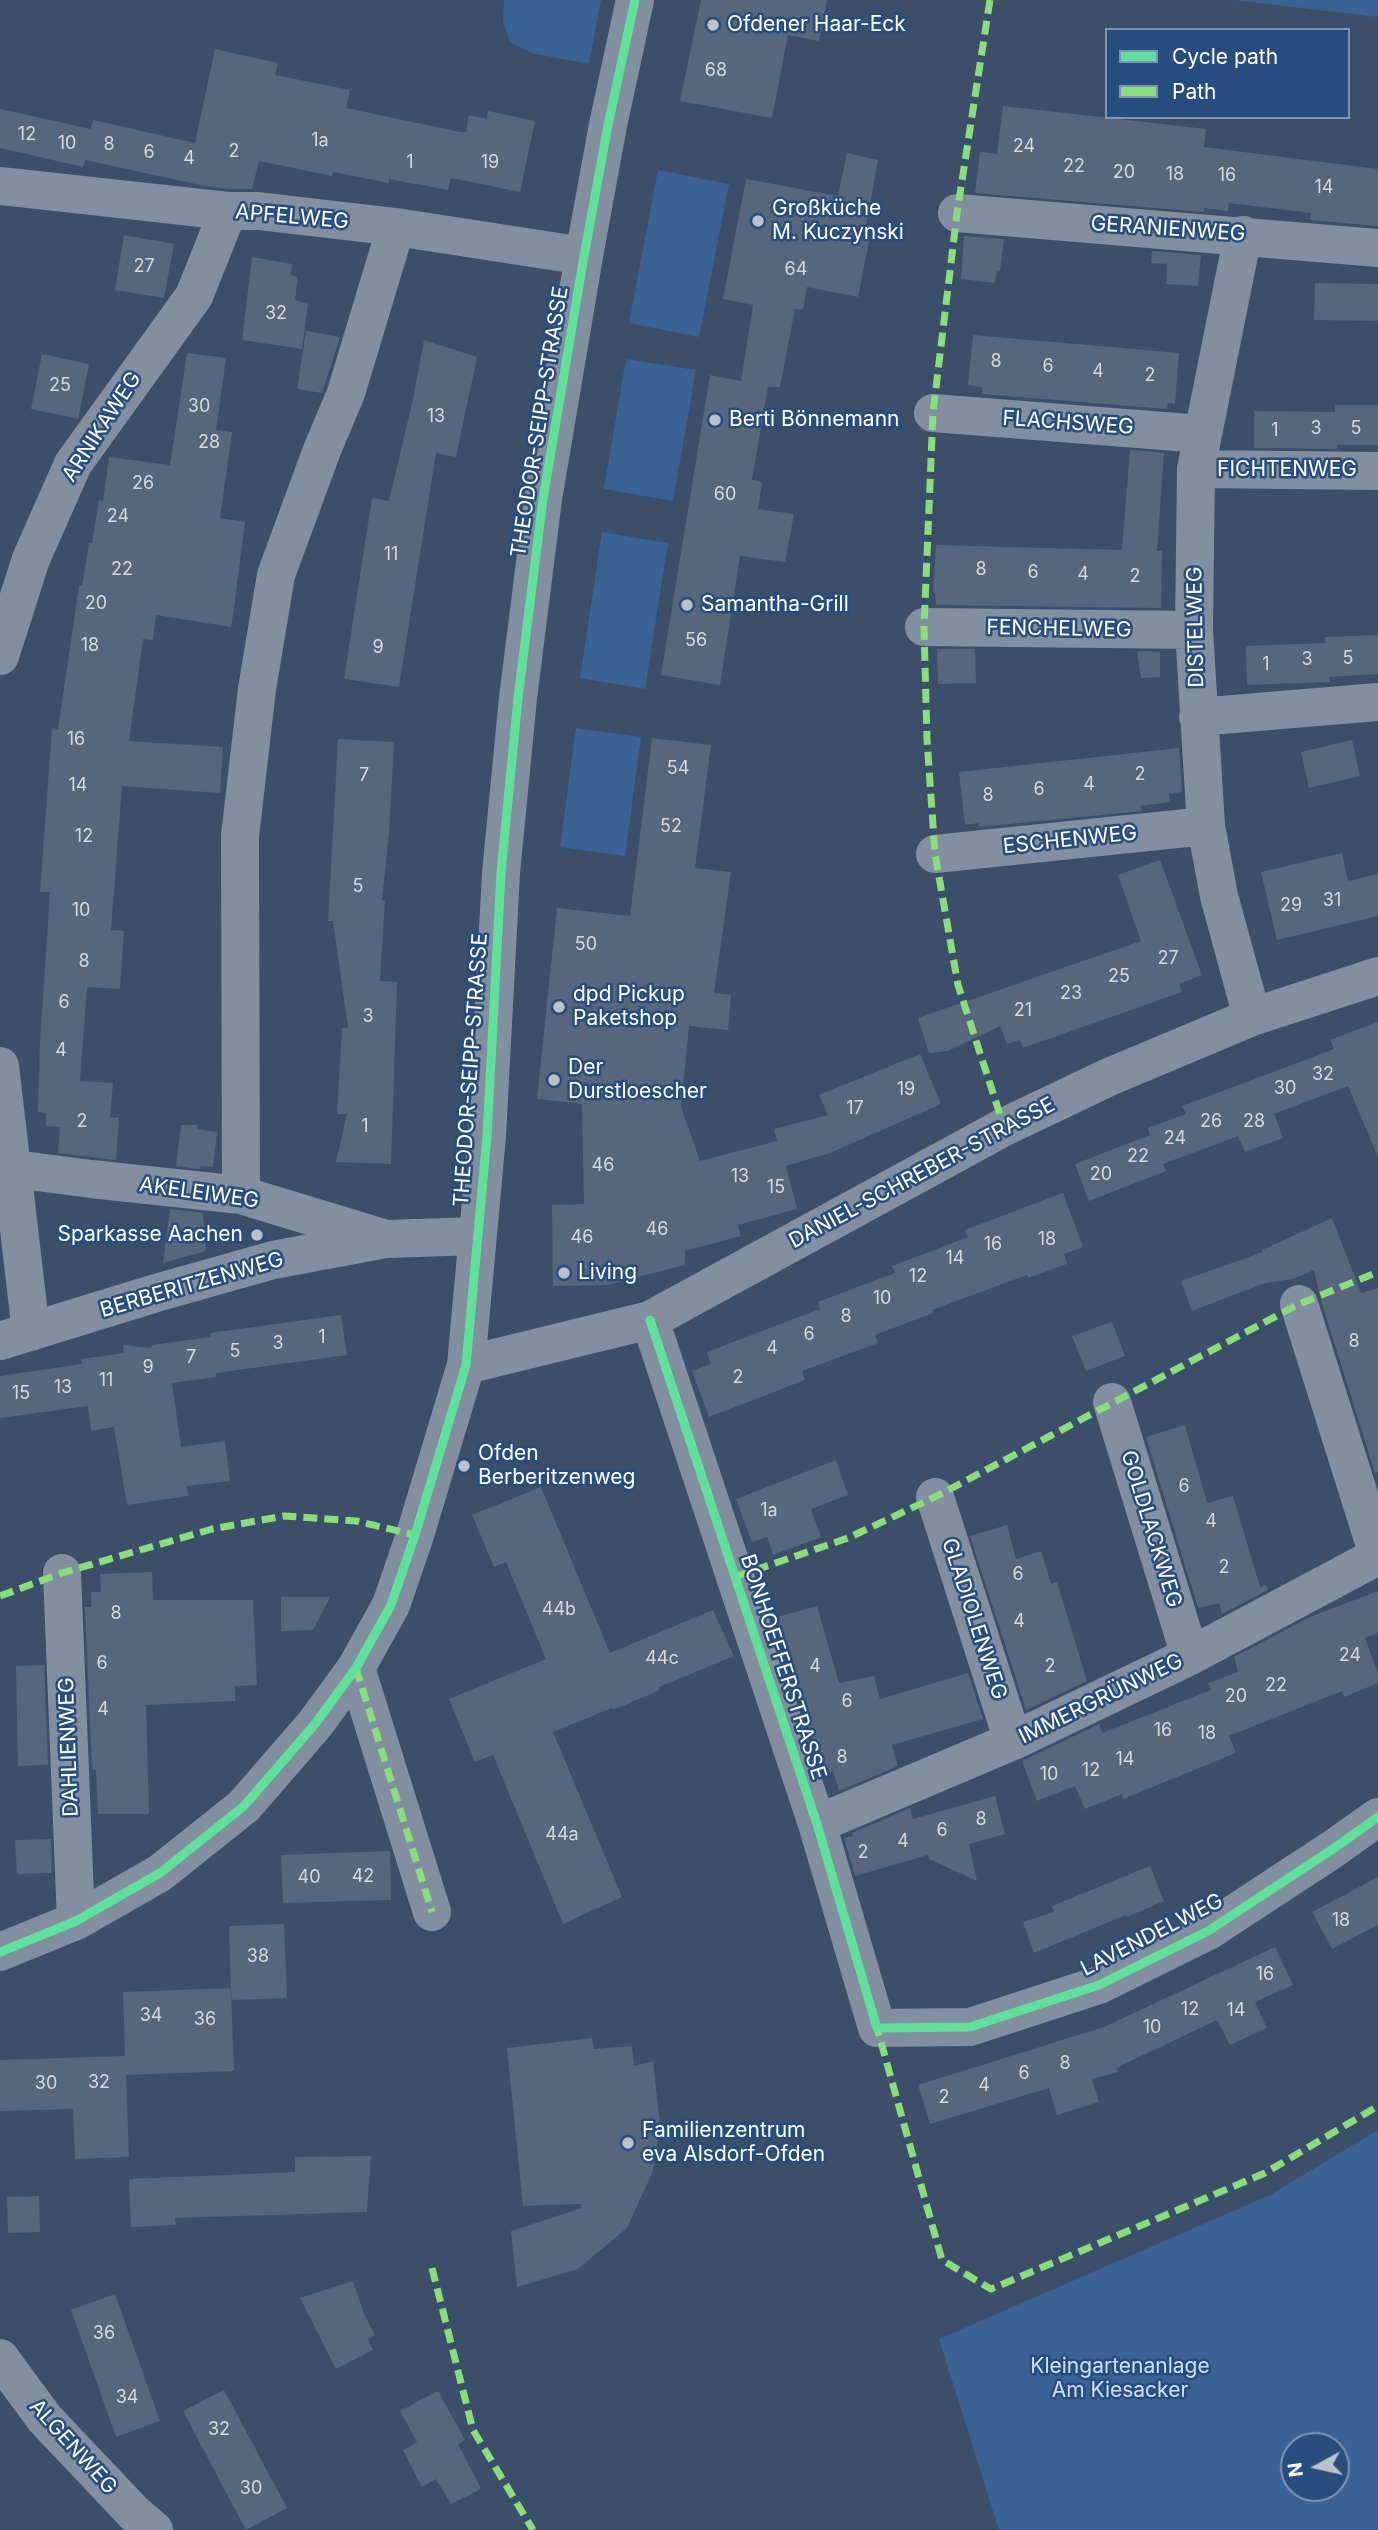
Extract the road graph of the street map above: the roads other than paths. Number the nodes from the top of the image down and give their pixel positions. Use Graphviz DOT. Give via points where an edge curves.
graph roads {
  1 [pos="635,0"];
  2 [pos="0,186"];
  3 [pos="243,211"];
  4 [pos="957,213"];
  5 [pos="396,228"];
  6 [pos="1243,235"];
  7 [pos="1378,248"];
  8 [pos="584,256"];
  9 [pos="933,413"];
  10 [pos="1199,452"];
  11 [pos="1378,471"];
  12 [pos="924,627"];
  13 [pos="1194,630"];
  14 [pos="0,656"];
  15 [pos="1378,702"];
  16 [pos="1198,717"];
  17 [pos="1206,827"];
  18 [pos="935,854"];
  19 [pos="1378,976"];
  20 [pos="1252,1017"];
  21 [pos="0,1066"];
  22 [pos="5,1167"];
  23 [pos="241,1195"];
  24 [pos="477,1236"];
  25 [pos="386,1239"];
  26 [pos="1299,1304"];
  27 [pos="650,1320"];
  28 [pos="16,1337"];
  29 [pos="466,1365"];
  30 [pos="1112,1402"];
  31 [pos="935,1497"];
  32 [pos="1378,1555"];
  33 [pos="62,1573"];
  34 [pos="1190,1656"];
  35 [pos="356,1668"];
  36 [pos="1013,1741"];
  37 [pos="1378,1817"];
  38 [pos="817,1824"];
  39 [pos="432,1912"];
  40 [pos="76,1921"];
  41 [pos="0,1952"];
  42 [pos="877,2028"];
  43 [pos="0,2358"];
  44 [pos="133,2524"];
  1 -- 8 [label="street, THEODOR-SEIPP-STRASSE"];
  2 -- 3 [label="street, APFELWEG"];
  3 -- 5 [label="street, APFELWEG"];
  3 -- 14 [label="street, ARNIKAWEG" via="194,296 73,464 31,559"];
  4 -- 6 [label="street, GERANIENWEG"];
  5 -- 8 [label="street, APFELWEG"];
  5 -- 23 [label="street" via="346,393 276,575 257,689 240,836"];
  6 -- 7 [label="street, GERANIENWEG"];
  6 -- 10 [label="street, DISTELWEG"];
  8 -- 24 [label="street, THEODOR-SEIPP-STRASSE" via="543,499 518,698 501,873 488,1125"];
  9 -- 10 [label="street, FLACHSWEG"];
  10 -- 11 [label="street, FICHTENWEG"];
  10 -- 13 [label="street, DISTELWEG"];
  12 -- 13 [label="street, FENCHELWEG"];
  13 -- 16 [label="street, DISTELWEG"];
  15 -- 16 [label="street"];
  16 -- 17 [label="street, DISTELWEG"];
  17 -- 18 [label="street, ESCHENWEG"];
  17 -- 20 [label="street, DISTELWEG" via="1219,896"];
  19 -- 20 [label="street, DANIEL-SCHREBER-STRASSE"];
  20 -- 27 [label="street, DANIEL-SCHREBER-STRASSE" via="1004,1127"];
  21 -- 22 [label="street"];
  22 -- 23 [label="street, AKELEIWEG"];
  22 -- 28 [label="street"];
  23 -- 25 [label="street, AKELEIWEG"];
  24 -- 25 [label="street, AKELEIWEG"];
  24 -- 29 [label="street, THEODOR-SEIPP-STRASSE"];
  25 -- 28 [label="street, BERBERITZENWEG" via="273,1260"];
  26 -- 32 [label="street"];
  27 -- 29 [label="street, DANIEL-SCHREBER-STRASSE"];
  27 -- 38 [label="street, BONHOEFFERSTRASSE"];
  29 -- 35 [label="street, THEODOR-SEIPP-STRASSE" via="391,1605"];
  30 -- 34 [label="street, GOLDLACKWEG"];
  31 -- 36 [label="street, GLADIOLENWEG"];
  32 -- 34 [label="street, IMMERGRÜNWEG"];
  33 -- 40 [label="street, DAHLIENWEG"];
  34 -- 36 [label="street, IMMERGRÜNWEG"];
  35 -- 39 [label="street"];
  35 -- 40 [label="street, THEODOR-SEIPP-STRASSE" via="244,1806 160,1873"];
  36 -- 38 [label="street, IMMERGRÜNWEG"];
  37 -- 42 [label="street, LAVENDELWEG" via="1208,1931 1099,1985 970,2027"];
  38 -- 42 [label="street, BONHOEFFERSTRASSE"];
  40 -- 41 [label="street, THEODOR-SEIPP-STRASSE"];
  43 -- 44 [label="street, ALGENWEG"];
}
